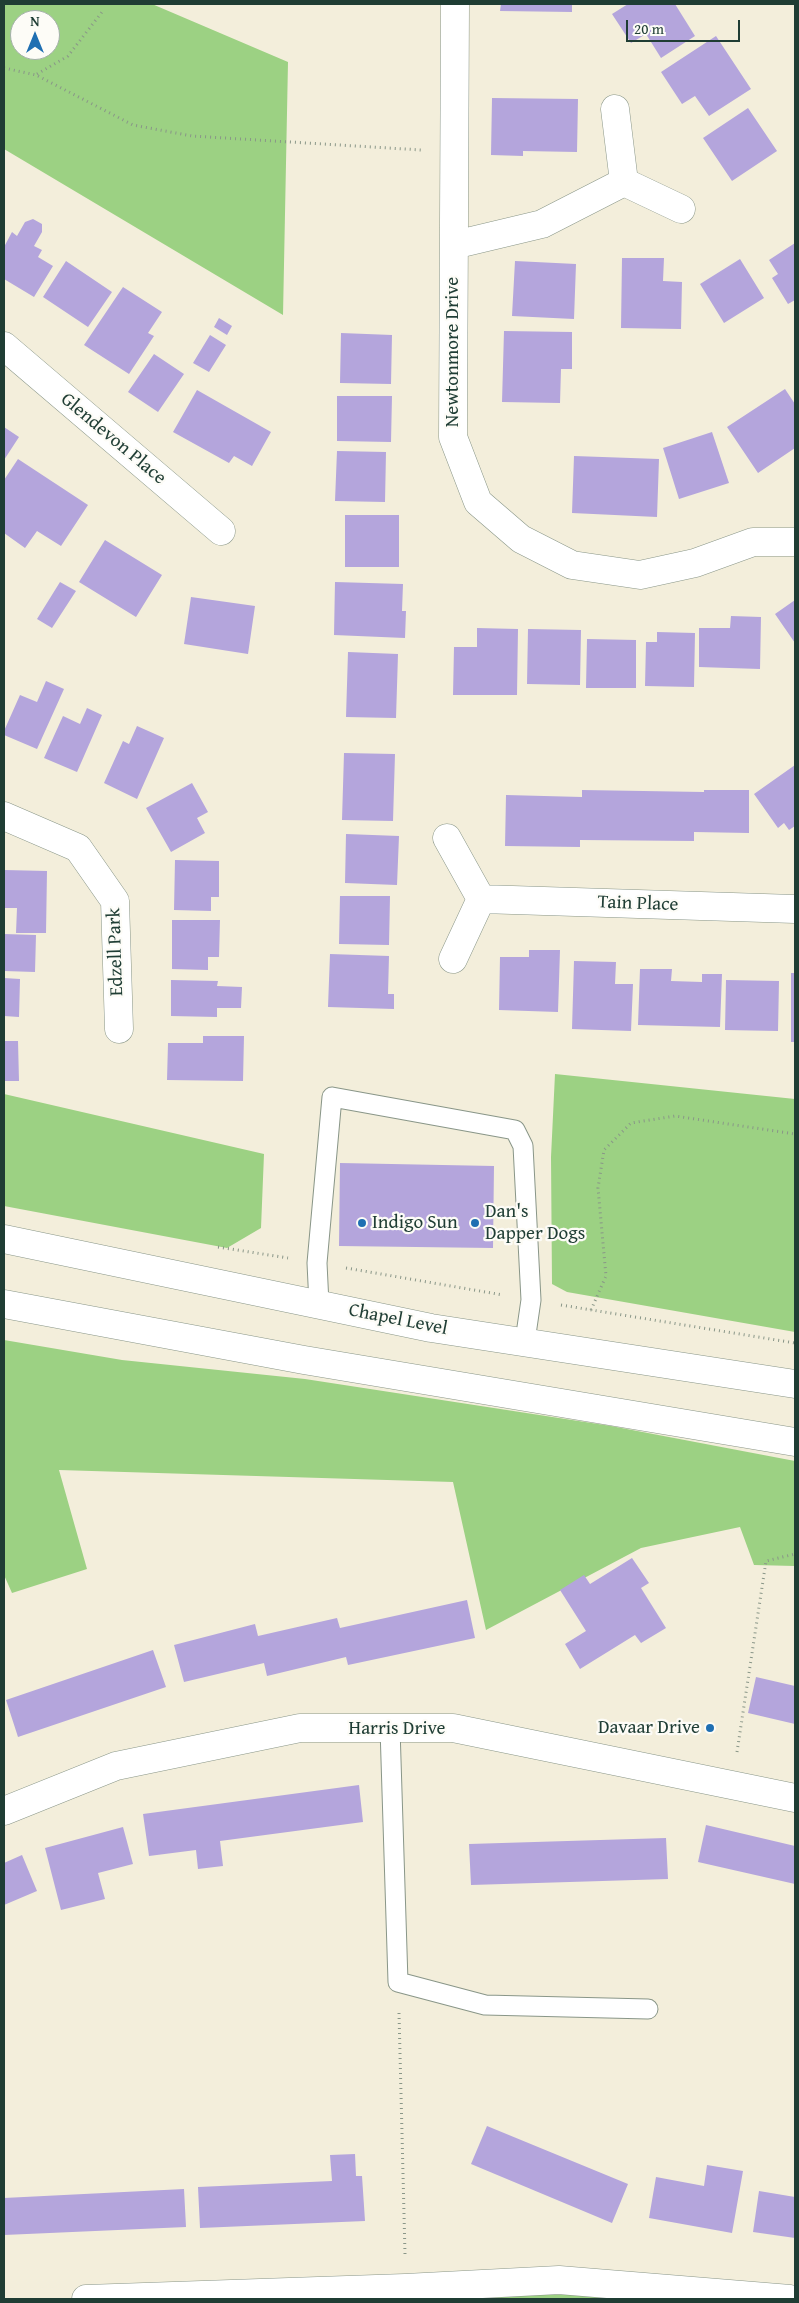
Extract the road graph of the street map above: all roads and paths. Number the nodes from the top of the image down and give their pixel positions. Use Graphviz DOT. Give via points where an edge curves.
graph roads {
  1 [pos="455,4"];
  2 [pos="102,12"];
  3 [pos="4,68"];
  4 [pos="36,75"];
  5 [pos="615,109"];
  6 [pos="454,152"];
  7 [pos="624,182"];
  8 [pos="681,209"];
  9 [pos="454,245"];
  10 [pos="4,346"];
  11 [pos="221,531"];
  12 [pos="795,542"];
  13 [pos="4,816"];
  14 [pos="447,838"];
  15 [pos="481,899"];
  16 [pos="795,909"];
  17 [pos="453,959"];
  18 [pos="119,1029"];
  19 [pos="795,1134"];
  20 [pos="4,1239"];
  21 [pos="217,1246"];
  22 [pos="317,1263"];
  23 [pos="531,1300"];
  24 [pos="4,1304"];
  25 [pos="319,1304"];
  26 [pos="591,1310"];
  27 [pos="525,1341"];
  28 [pos="795,1343"];
  29 [pos="795,1384"];
  30 [pos="795,1442"];
  31 [pos="795,1554"];
  32 [pos="390,1728"];
  33 [pos="732,1785"];
  34 [pos="795,1798"];
  35 [pos="4,1811"];
  36 [pos="398,1982"];
  37 [pos="648,2009"];
  38 [pos="405,2288"];
  39 [pos="86,2299"];
  40 [pos="790,2299"];
  1 -- 6 [label="street, Newtonmore Drive"];
  2 -- 4 [label="path" via="68,56"];
  3 -- 4 [label="path"];
  4 -- 6 [label="path" via="133,125 192,136"];
  5 -- 7 [label="street"];
  6 -- 9 [label="street, Newtonmore Drive"];
  7 -- 8 [label="street"];
  7 -- 9 [label="street" via="542,224"];
  9 -- 12 [label="street, Newtonmore Drive" via="452,437 478,502 506,527 521,539 572,565 640,575 695,563 753,542"];
  10 -- 11 [label="street, Glendevon Place"];
  13 -- 18 [label="street, Edzell Park" via="78,848 115,901"];
  14 -- 15 [label="street"];
  15 -- 16 [label="street, Tain Place"];
  15 -- 17 [label="street"];
  19 -- 26 [label="path" via="675,1116 631,1123 604,1150 598,1188 606,1276"];
  20 -- 25 [label="street, Chapel Level"];
  21 -- 22 [label="path"];
  22 -- 23 [label="path"];
  22 -- 23 [label="lane" via="332,1097 514,1130 523,1146"];
  22 -- 25 [label="lane"];
  23 -- 26 [label="path"];
  23 -- 27 [label="lane"];
  24 -- 30 [label="street" via="304,1360"];
  25 -- 27 [label="street, Chapel Level" via="431,1328"];
  26 -- 28 [label="path"];
  27 -- 29 [label="street, Chapel Level"];
  31 -- 33 [label="path" via="766,1561"];
  32 -- 33 [label="street, Harris Drive" via="453,1728"];
  32 -- 35 [label="street, Harris Drive" via="300,1728 116,1766"];
  32 -- 36 [label="lane"];
  33 -- 34 [label="street, Harris Drive"];
  36 -- 37 [label="lane" via="485,2005"];
  36 -- 38 [label="path"];
  38 -- 39 [label="street"];
  38 -- 40 [label="street" via="559,2280"];
}
